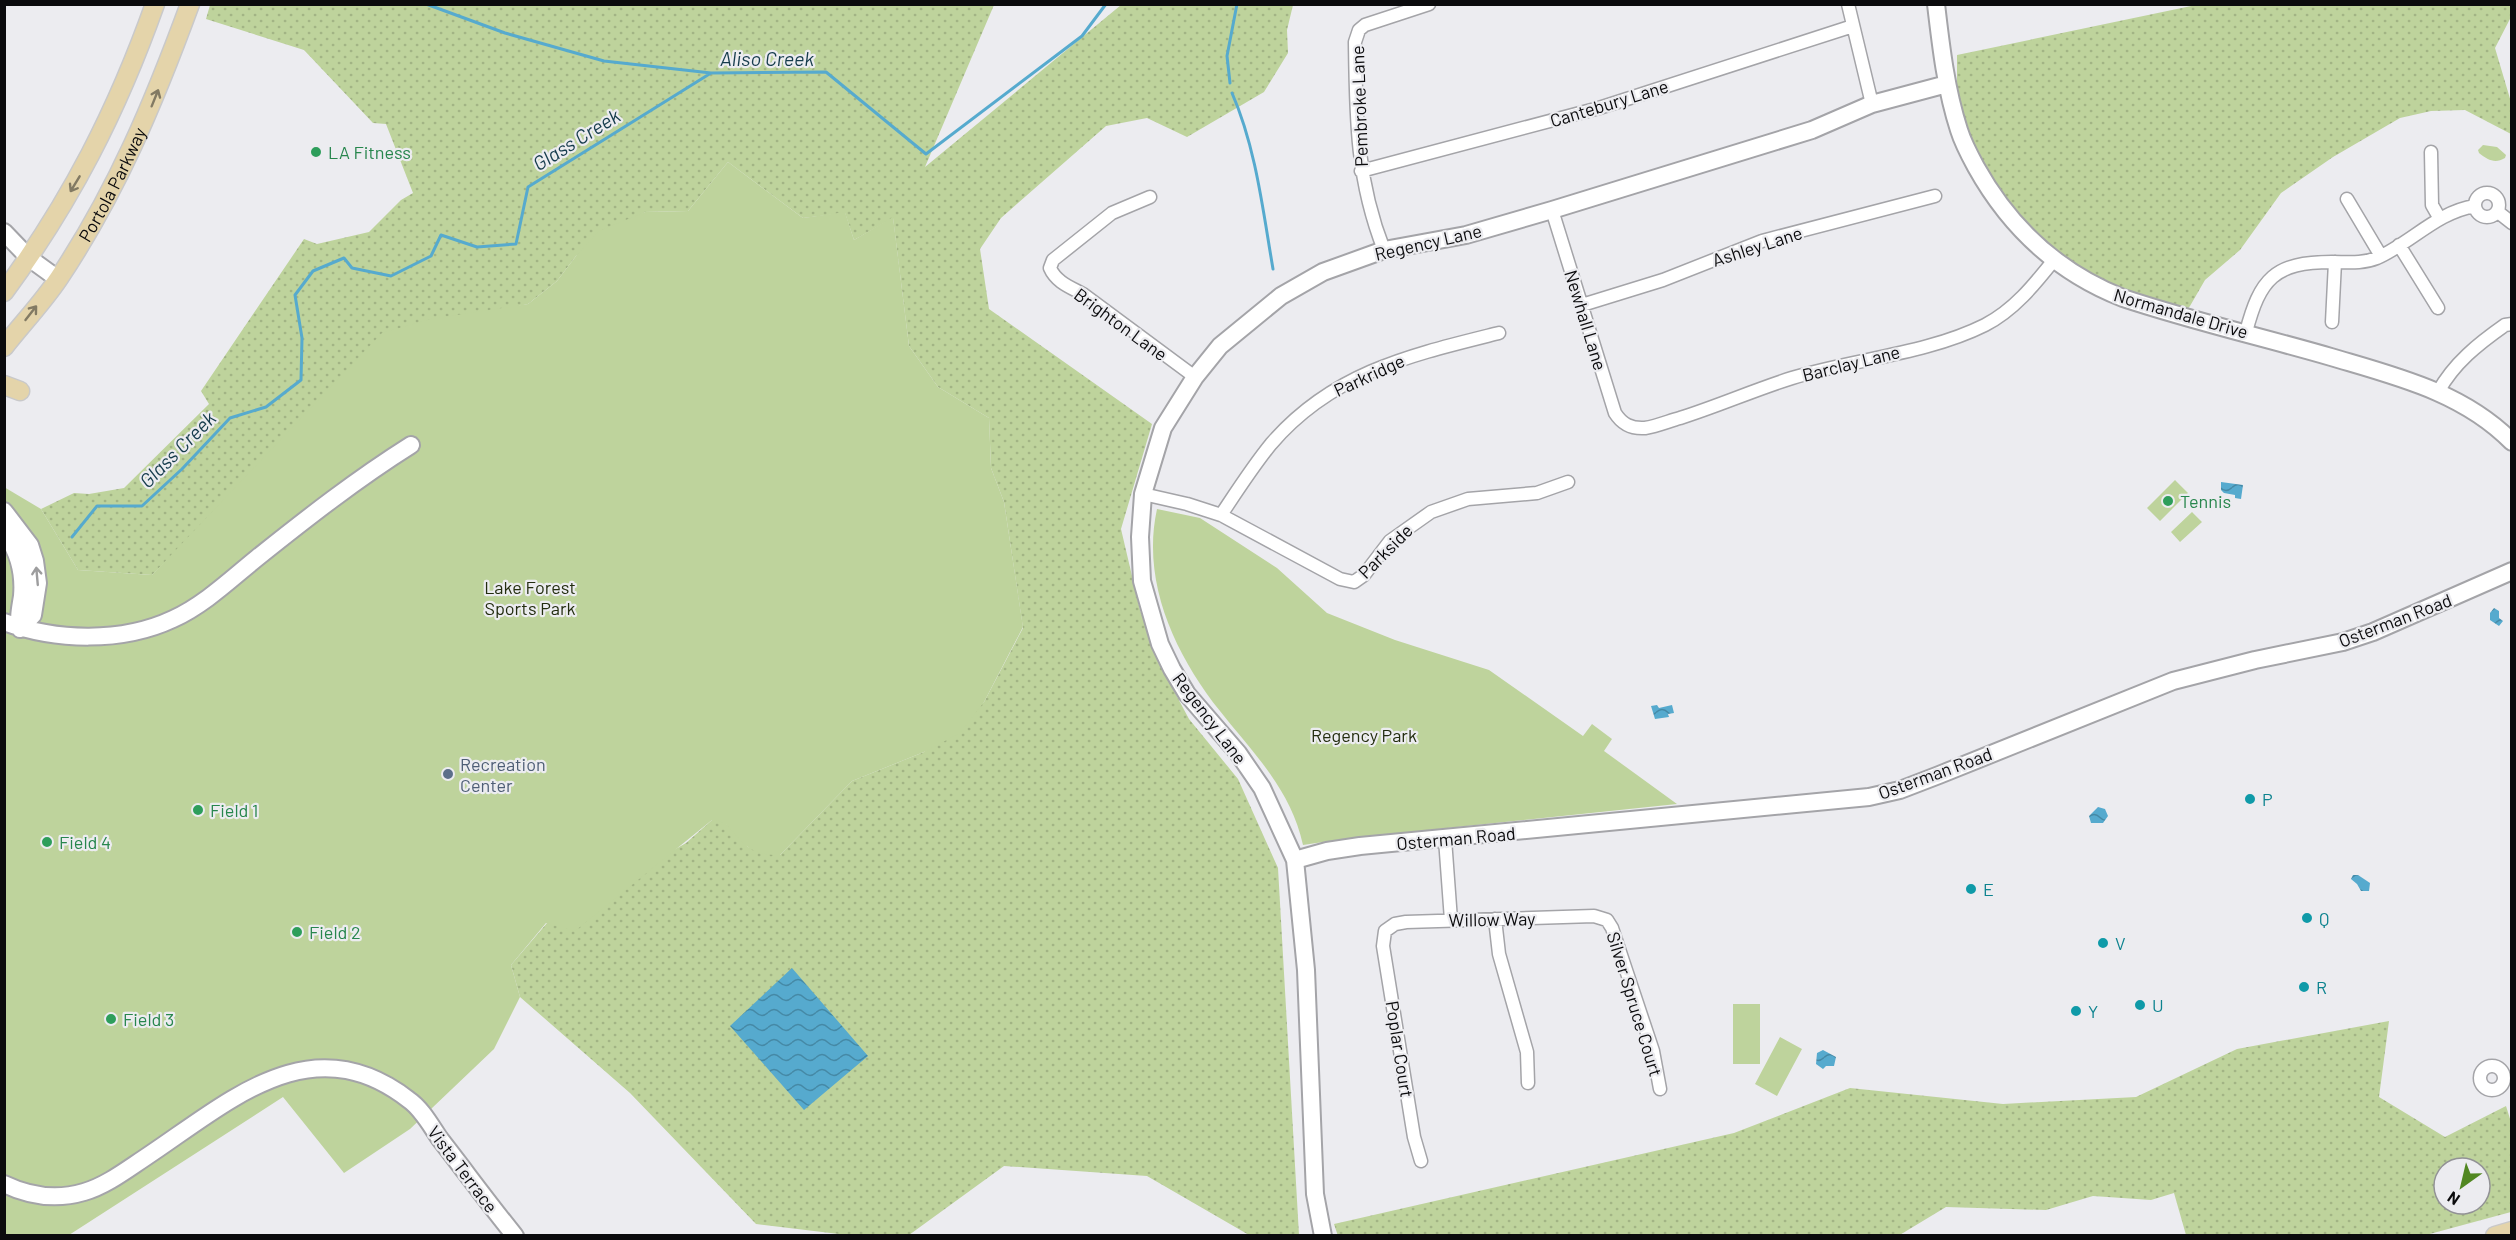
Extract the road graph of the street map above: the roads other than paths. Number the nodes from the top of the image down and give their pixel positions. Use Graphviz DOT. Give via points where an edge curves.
graph roads {
  1 [pos="155,4"];
  2 [pos="190,4"];
  3 [pos="1429,4"];
  4 [pos="1848,4"];
  5 [pos="1936,4"];
  6 [pos="1853,26"];
  7 [pos="1947,84"];
  8 [pos="1872,104"];
  9 [pos="2431,152"];
  10 [pos="1361,171"];
  11 [pos="1935,196"];
  12 [pos="1150,197"];
  13 [pos="2347,199"];
  14 [pos="2475,206"];
  15 [pos="1552,210"];
  16 [pos="2498,212"];
  17 [pos="2440,219"];
  18 [pos="2511,223"];
  19 [pos="4,232"];
  20 [pos="2399,245"];
  21 [pos="1383,250"];
  22 [pos="2381,255"];
  23 [pos="29,258"];
  24 [pos="2054,260"];
  25 [pos="2335,262"];
  26 [pos="58,279"];
  27 [pos="4,292"];
  28 [pos="1582,304"];
  29 [pos="2438,308"];
  30 [pos="2332,322"];
  31 [pos="2511,324"];
  32 [pos="2246,332"];
  33 [pos="1499,333"];
  34 [pos="4,347"];
  35 [pos="1195,377"];
  36 [pos="2438,392"];
  37 [pos="1627,426"];
  38 [pos="2511,442"];
  39 [pos="411,445"];
  40 [pos="1568,483"];
  41 [pos="1143,494"];
  42 [pos="4,511"];
  43 [pos="1221,515"];
  44 [pos="4,532"];
  45 [pos="2511,571"];
  46 [pos="4,622"];
  47 [pos="20,629"];
  48 [pos="1445,838"];
  49 [pos="1295,860"];
  50 [pos="1495,919"];
  51 [pos="1451,920"];
  52 [pos="1607,920"];
  53 [pos="1383,936"];
  54 [pos="1528,1083"];
  55 [pos="1660,1089"];
  56 [pos="1421,1161"];
  57 [pos="4,1184"];
  58 [pos="2511,1231"];
  59 [pos="515,1236"];
  60 [pos="1323,1236"];
  61 [pos="2495,1236"];
  1 -- 23 [label="main road, Portola Parkway, one-way" via="103,133"];
  26 -- 2 [label="main road, Portola Parkway, one-way" via="117,179 144,123"];
  3 -- 10 [label="street, Pembroke Lane" via="1359,30 1355,42"];
  4 -- 6 [label="street"];
  5 -- 7 [label="street, Normandale Drive"];
  6 -- 8 [label="street"];
  6 -- 10 [label="street, Cantebury Lane" via="1599,108"];
  7 -- 8 [label="street, Regency Lane"];
  7 -- 24 [label="street, Normandale Drive" via="1959,133 1987,187 2020,229"];
  8 -- 15 [label="street, Regency Lane" via="1812,130"];
  9 -- 17 [label="street" via="2432,205"];
  10 -- 21 [label="street, Pembroke Lane"];
  11 -- 28 [label="street, Ashley Lane" via="1762,241 1663,280"];
  12 -- 35 [label="street, Brighton Lane" via="1112,213 1053,260 1050,268 1053,276"];
  13 -- 22 [label="street"];
  14 -- 16 [label="street" via="2482,216 2491,217"];
  14 -- 16 [label="street" via="2480,195 2492,193 2500,203"];
  14 -- 17 [label="street"];
  15 -- 21 [label="street, Regency Lane" via="1466,235"];
  15 -- 28 [label="street, Newhall Lane"];
  16 -- 18 [label="street"];
  17 -- 20 [label="street"];
  19 -- 23 [label="street"];
  20 -- 22 [label="street"];
  20 -- 29 [label="street"];
  21 -- 35 [label="street, Regency Lane" via="1323,272 1281,296 1220,346"];
  22 -- 25 [label="street" via="2361,262"];
  23 -- 26 [label="street"];
  23 -- 27 [label="main road, Portola Parkway"];
  24 -- 32 [label="street, Normandale Drive" via="2123,298"];
  24 -- 37 [label="street, Barclay Lane" via="2004,313 1960,335 1821,369 1649,427"];
  25 -- 30 [label="street"];
  25 -- 32 [label="street" via="2306,263 2275,275 2258,294"];
  34 -- 26 [label="main road, Portola Parkway, one-way"];
  28 -- 37 [label="street, Newhall Lane" via="1615,413"];
  31 -- 36 [label="street" via="2466,355 2449,372"];
  32 -- 36 [label="street, Normandale Drive"];
  33 -- 43 [label="street, Parkridge" via="1410,356 1337,387 1272,443"];
  35 -- 41 [label="street, Regency Lane" via="1163,428"];
  36 -- 38 [label="street, Normandale Drive" via="2486,420"];
  39 -- 47 [label="street" via="349,486 174,619 137,632 103,636"];
  40 -- 43 [label="street, Parkside" via="1537,493 1468,499 1431,512 1390,541 1354,582 1340,579"];
  41 -- 43 [label="street, Parkside"];
  41 -- 49 [label="street, Regency Lane" via="1142,581 1160,644 1187,694 1238,753 1262,788"];
  47 -- 42 [label="street, one-way" via="33,615 38,583 30,545"];
  44 -- 47 [label="street" via="22,567 17,612"];
  45 -- 48 [label="street, Osterman Road" via="2343,642 2173,681 1900,790 1836,801"];
  46 -- 47 [label="street"];
  48 -- 49 [label="street, Osterman Road" via="1327,851"];
  48 -- 51 [label="street"];
  49 -- 60 [label="street, Regency Lane" via="1306,970 1315,1194"];
  50 -- 51 [label="street, Willow Way"];
  50 -- 52 [label="street, Willow Way" via="1594,916"];
  50 -- 54 [label="street" via="1499,954 1527,1052"];
  51 -- 53 [label="street, Willow Way" via="1395,924"];
  52 -- 55 [label="street, Silver Spruce Court" via="1653,1051"];
  53 -- 56 [label="street, Poplar Court"];
  57 -- 59 [label="street, Vista Terrace" via="42,1196 85,1192 109,1181 272,1078 300,1069 327,1067 356,1070 412,1101"];
  58 -- 61 [label="main road"];
}
